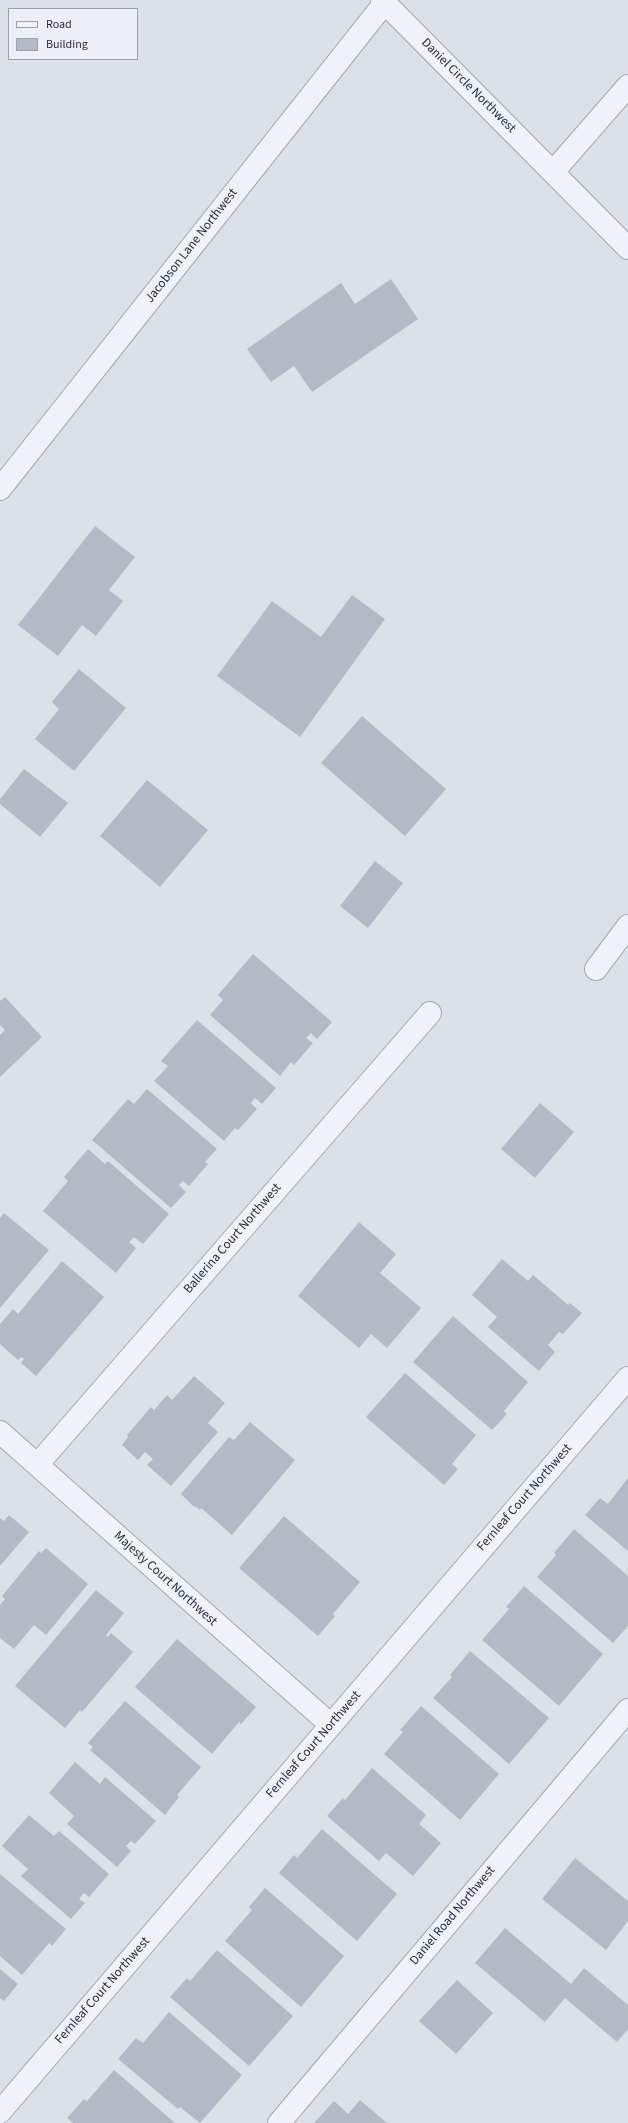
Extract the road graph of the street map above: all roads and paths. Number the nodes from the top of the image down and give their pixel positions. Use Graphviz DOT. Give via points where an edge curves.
graph roads {
  1 [pos="384,1"];
  2 [pos="628,86"];
  3 [pos="553,172"];
  4 [pos="628,248"];
  5 [pos="0,489"];
  6 [pos="628,926"];
  7 [pos="596,969"];
  8 [pos="430,1013"];
  9 [pos="628,1378"];
  10 [pos="0,1432"];
  11 [pos="37,1466"];
  12 [pos="628,1710"];
  13 [pos="331,1725"];
  14 [pos="0,2112"];
  15 [pos="279,2123"];
  1 -- 3 [label="street, Daniel Circle Northwest"];
  1 -- 5 [label="street, Jacobson Lane Northwest"];
  2 -- 3 [label="street"];
  3 -- 4 [label="street, Daniel Circle Northwest"];
  6 -- 7 [label="street"];
  8 -- 11 [label="street, Ballerina Court Northwest"];
  9 -- 13 [label="street, Fernleaf Court Northwest"];
  10 -- 11 [label="street, Majesty Court Northwest"];
  11 -- 13 [label="street, Majesty Court Northwest"];
  12 -- 15 [label="street, Daniel Road Northwest"];
  13 -- 14 [label="street, Fernleaf Court Northwest"];
}
